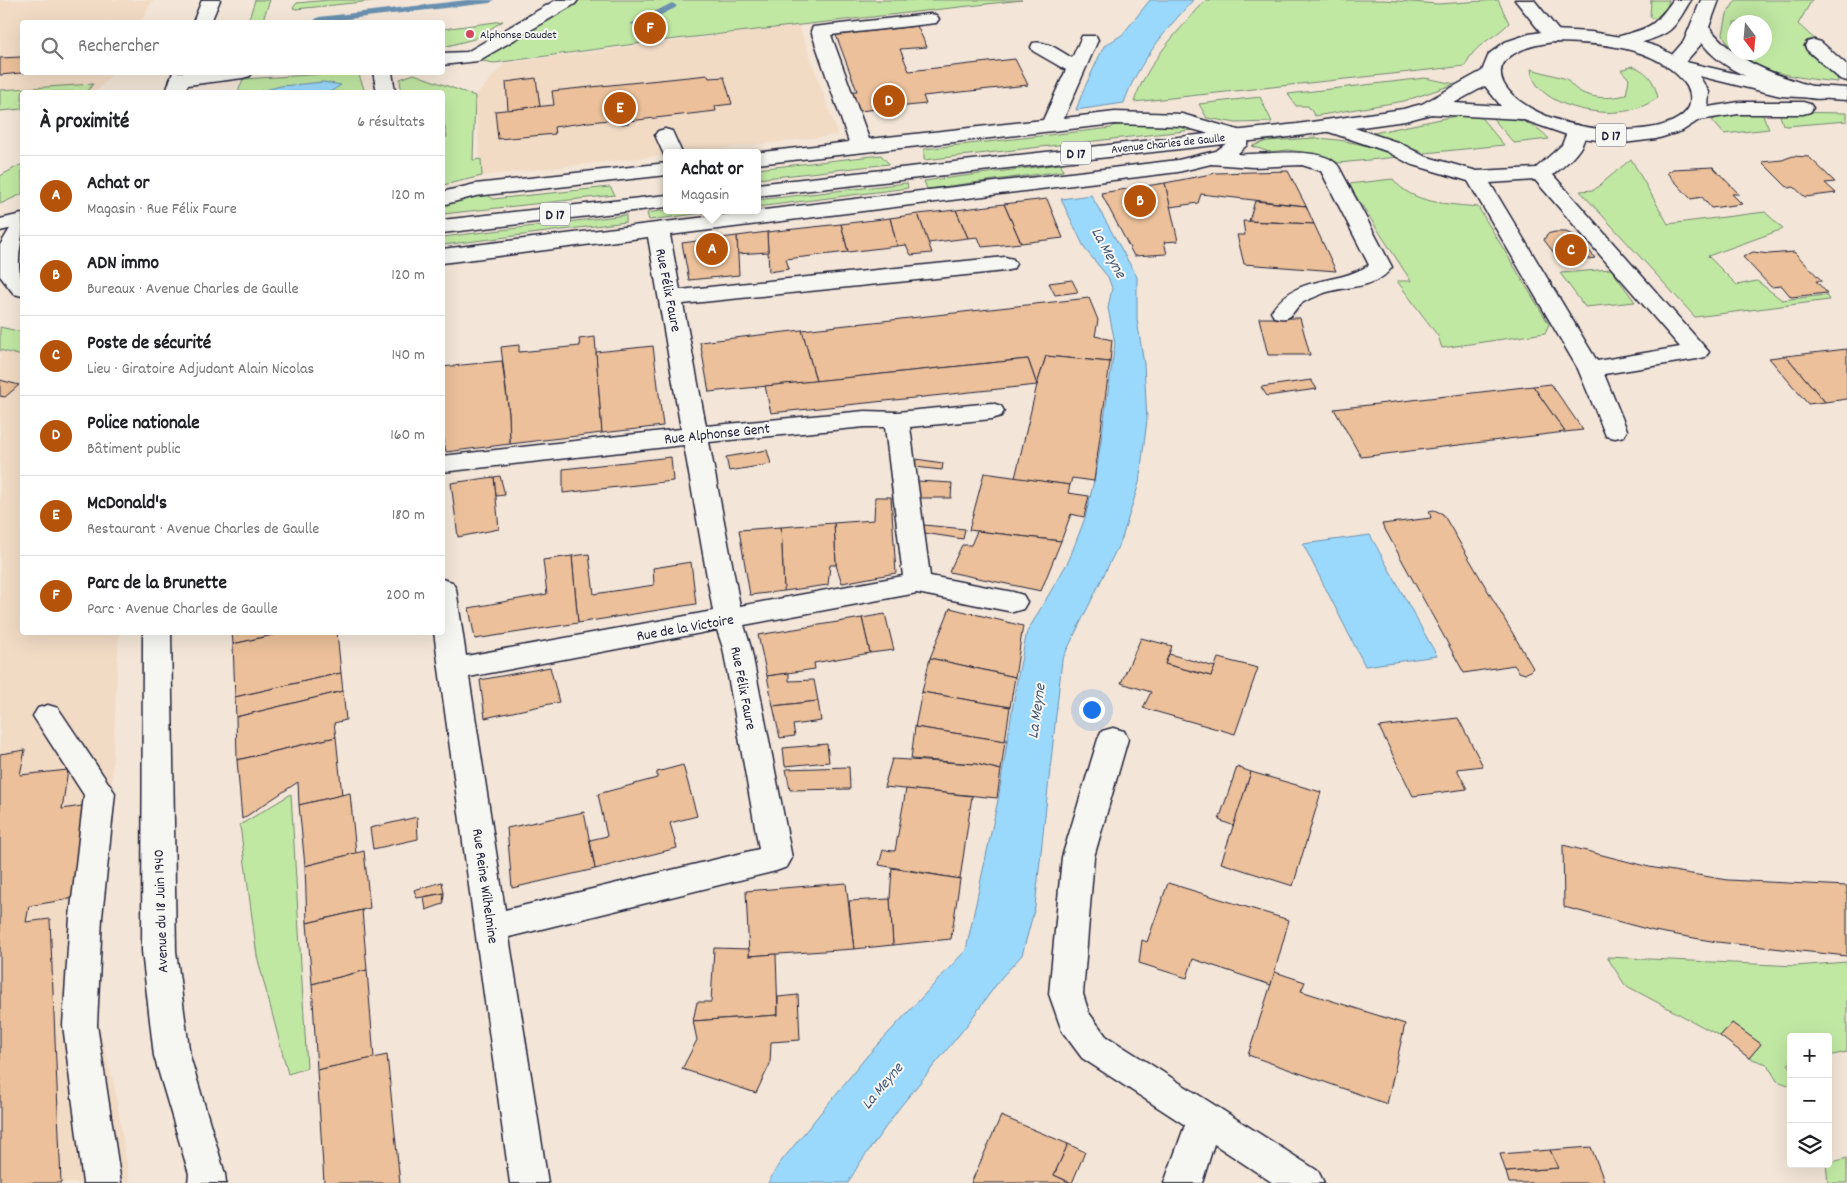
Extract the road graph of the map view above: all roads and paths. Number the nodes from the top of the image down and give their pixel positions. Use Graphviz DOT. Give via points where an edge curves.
graph roads {
  1 [pos="211,0"];
  2 [pos="569,0"];
  3 [pos="1524,0"];
  4 [pos="1682,0"];
  5 [pos="1710,0"];
  6 [pos="930,19"];
  7 [pos="203,20"];
  8 [pos="1700,28"];
  9 [pos="1554,36"];
  10 [pos="1089,40"];
  11 [pos="1620,42"];
  12 [pos="1814,46"];
  13 [pos="1040,47"];
  14 [pos="445,59"];
  15 [pos="1677,66"];
  16 [pos="1077,69"];
  17 [pos="1490,74"];
  18 [pos="224,75"];
  19 [pos="383,75"];
  20 [pos="1847,75"];
  21 [pos="180,82"];
  22 [pos="386,90"];
  23 [pos="1818,94"];
  24 [pos="1847,94"];
  25 [pos="1429,108"];
  26 [pos="1847,108"];
  27 [pos="1526,113"];
  28 [pos="1695,115"];
  29 [pos="1051,125"];
  30 [pos="1330,126"];
  31 [pos="1238,136"];
  32 [pos="1574,138"];
  33 [pos="860,146"];
  34 [pos="761,158"];
  35 [pos="1210,158"];
  36 [pos="663,169"];
  37 [pos="1541,174"];
  38 [pos="1476,178"];
  39 [pos="761,190"];
  40 [pos="445,198"];
  41 [pos="663,201"];
  42 [pos="20,222"];
  43 [pos="445,227"];
  44 [pos="658,230"];
  45 [pos="8,234"];
  46 [pos="445,256"];
  47 [pos="1005,264"];
  48 [pos="20,287"];
  49 [pos="0,296"];
  50 [pos="20,296"];
  51 [pos="671,298"];
  52 [pos="1282,312"];
  53 [pos="1590,369"];
  54 [pos="992,411"];
  55 [pos="897,420"];
  56 [pos="1615,430"];
  57 [pos="697,435"];
  58 [pos="445,464"];
  59 [pos="917,583"];
  60 [pos="1013,602"];
  61 [pos="445,609"];
  62 [pos="728,619"];
  63 [pos="157,635"];
  64 [pos="454,669"];
  65 [pos="48,716"];
  66 [pos="1113,739"];
  67 [pos="492,927"];
  68 [pos="1205,1118"];
  69 [pos="102,1183"];
  70 [pos="207,1183"];
  71 [pos="529,1183"];
  72 [pos="1183,1183"];
  73 [pos="1305,1183"];
  1 -- 7 [label="main road"];
  2 -- 14 [label="main road" via="471,57"];
  3 -- 9 [label="main road"];
  4 -- 11 [label="main road" via="1664,26"];
  5 -- 8 [label="main road"];
  6 -- 33 [label="main road" via="820,31"];
  8 -- 15 [label="main road"];
  8 -- 23 [label="main road" via="1722,55 1743,69"];
  9 -- 11 [label="main road, D 17" via="1586,36"];
  9 -- 17 [label="main road, D 17" via="1527,40 1506,48 1494,60"];
  10 -- 16 [label="main road"];
  11 -- 15 [label="main road, D 17" via="1649,51"];
  12 -- 20 [label="main road"];
  13 -- 16 [label="main road"];
  15 -- 23 [label="main road, D 17" via="1774,88"];
  15 -- 28 [label="main road, D 17" via="1692,79 1700,92 1700,104"];
  16 -- 29 [label="main road"];
  17 -- 25 [label="main road, Avenue Charles de Gaulle / D 17" via="1463,92"];
  17 -- 27 [label="main road, D 17" via="1495,88 1507,101"];
  18 -- 21 [label="main road"];
  19 -- 22 [label="main road"];
  23 -- 24 [label="main road, D 17"];
  25 -- 27 [label="main road, Avenue Charles de Gaulle / D 17"];
  25 -- 30 [label="main road, Avenue Charles de Gaulle / D 17" via="1405,115"];
  26 -- 28 [label="main road, D 17" via="1768,106"];
  27 -- 32 [label="main road, D 17"];
  28 -- 32 [label="main road, D 17" via="1683,124 1648,134"];
  29 -- 31 [label="main road" via="1115,118 1182,120"];
  29 -- 33 [label="main road"];
  30 -- 31 [label="main road, Avenue Charles de Gaulle / D 17"];
  30 -- 38 [label="main road" via="1393,147 1417,160"];
  31 -- 35 [label="main road" via="1237,145 1224,155"];
  31 -- 39 [label="main road, Avenue Charles de Gaulle / D 17"];
  32 -- 37 [label="main road"];
  33 -- 34 [label="main road"];
  35 -- 44 [label="main road" via="1178,166 1066,181"];
  35 -- 52 [label="main road" via="1254,161 1307,159 1330,167 1381,267 1360,280 1320,287 1294,298"];
  36 -- 40 [label="main road" via="475,190"];
  37 -- 38 [label="main road"];
  37 -- 53 [label="main road" via="1698,352"];
  38 -- 53 [label="main road"];
  41 -- 43 [label="main road, D 17"];
  42 -- 45 [label="main road"];
  44 -- 46 [label="main road"];
  44 -- 51 [label="main road, Rue Félix Faure"];
  45 -- 48 [label="main road" via="5,266 10,278"];
  47 -- 51 [label="main road"];
  49 -- 50 [label="main road"];
  51 -- 57 [label="main road, Rue Félix Faure"];
  53 -- 56 [label="main road"];
  54 -- 55 [label="main road, Rue Alphonse Gent"];
  55 -- 57 [label="main road, Rue Alphonse Gent" via="865,419"];
  55 -- 59 [label="main road"];
  57 -- 58 [label="main road, Rue Alphonse Gent"];
  57 -- 62 [label="main road, Rue Félix Faure"];
  59 -- 60 [label="main road, Rue de la Victoire"];
  59 -- 62 [label="main road, Rue de la Victoire"];
  61 -- 64 [label="main road, Rue Reine Wilhelmine"];
  62 -- 64 [label="main road, Rue de la Victoire"];
  62 -- 67 [label="main road, Rue Félix Faure" via="737,648 776,858"];
  63 -- 70 [label="main road, Avenue du 18 Juin 1940" via="159,951 172,1056"];
  64 -- 67 [label="main road, Rue Reine Wilhelmine"];
  65 -- 69 [label="main road" via="100,793 86,917 80,1025"];
  66 -- 68 [label="main road" via="1078,857 1066,994 1074,1020 1094,1047"];
  67 -- 71 [label="main road, Rue Reine Wilhelmine"];
  68 -- 72 [label="main road"];
  68 -- 73 [label="main road"];
}
